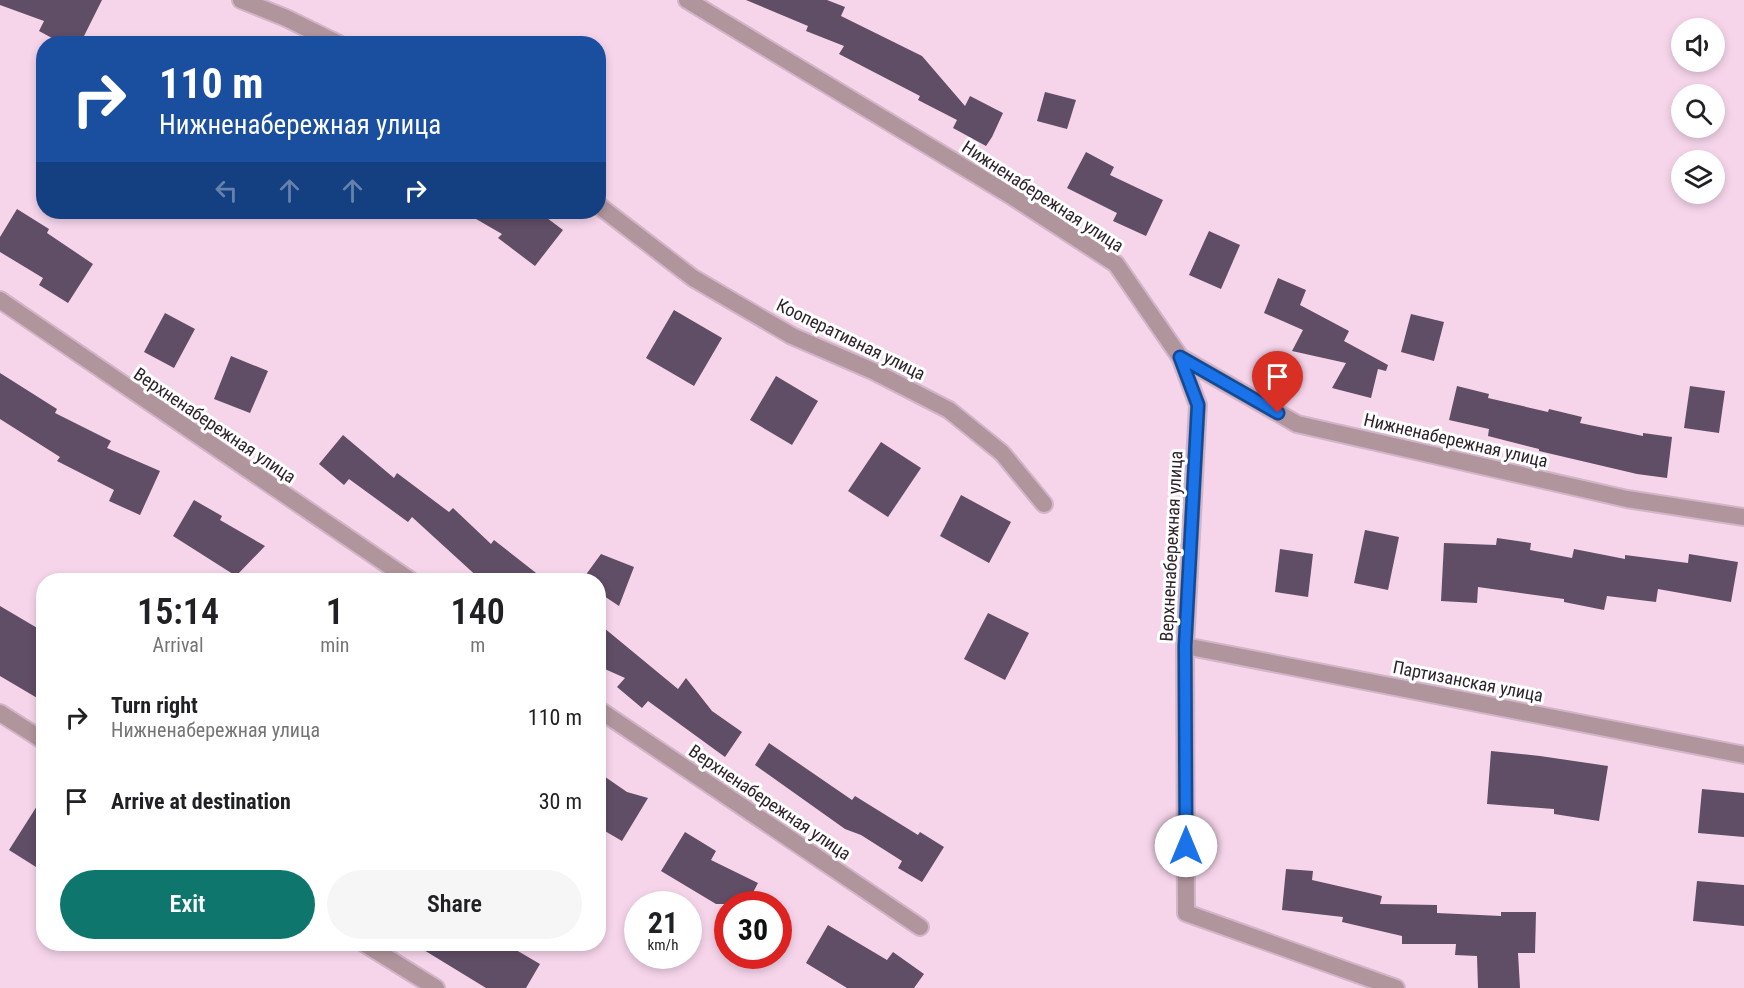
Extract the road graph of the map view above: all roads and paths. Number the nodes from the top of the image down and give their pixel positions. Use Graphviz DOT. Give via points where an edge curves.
graph roads {
  1 [pos="241,0"];
  2 [pos="687,0"];
  3 [pos="323,36"];
  4 [pos="606,211"];
  5 [pos="0,300"];
  6 [pos="1180,357"];
  7 [pos="1044,504"];
  8 [pos="1744,517"];
  9 [pos="400,573"];
  10 [pos="1185,646"];
  11 [pos="0,713"];
  12 [pos="606,714"];
  13 [pos="36,736"];
  14 [pos="1744,755"];
  15 [pos="920,927"];
  16 [pos="376,951"];
  17 [pos="436,988"];
  18 [pos="1396,988"];
  1 -- 3 [label="street"];
  2 -- 6 [label="street, Нижненабережная улица" via="1116,264"];
  4 -- 7 [label="street, Кооперативная улица" via="693,278 792,336 950,410 1002,453"];
  5 -- 9 [label="street, Верхненабережная улица"];
  6 -- 8 [label="street, Нижненабережная улица" via="1297,424 1627,500"];
  6 -- 10 [label="street, Верхненабережная улица" via="1198,405"];
  10 -- 14 [label="street, Партизанская улица"];
  10 -- 18 [label="street, Верхненабережная улица" via="1186,913"];
  11 -- 13 [label="street"];
  12 -- 15 [label="street, Верхненабережная улица"];
  16 -- 17 [label="street"];
}
